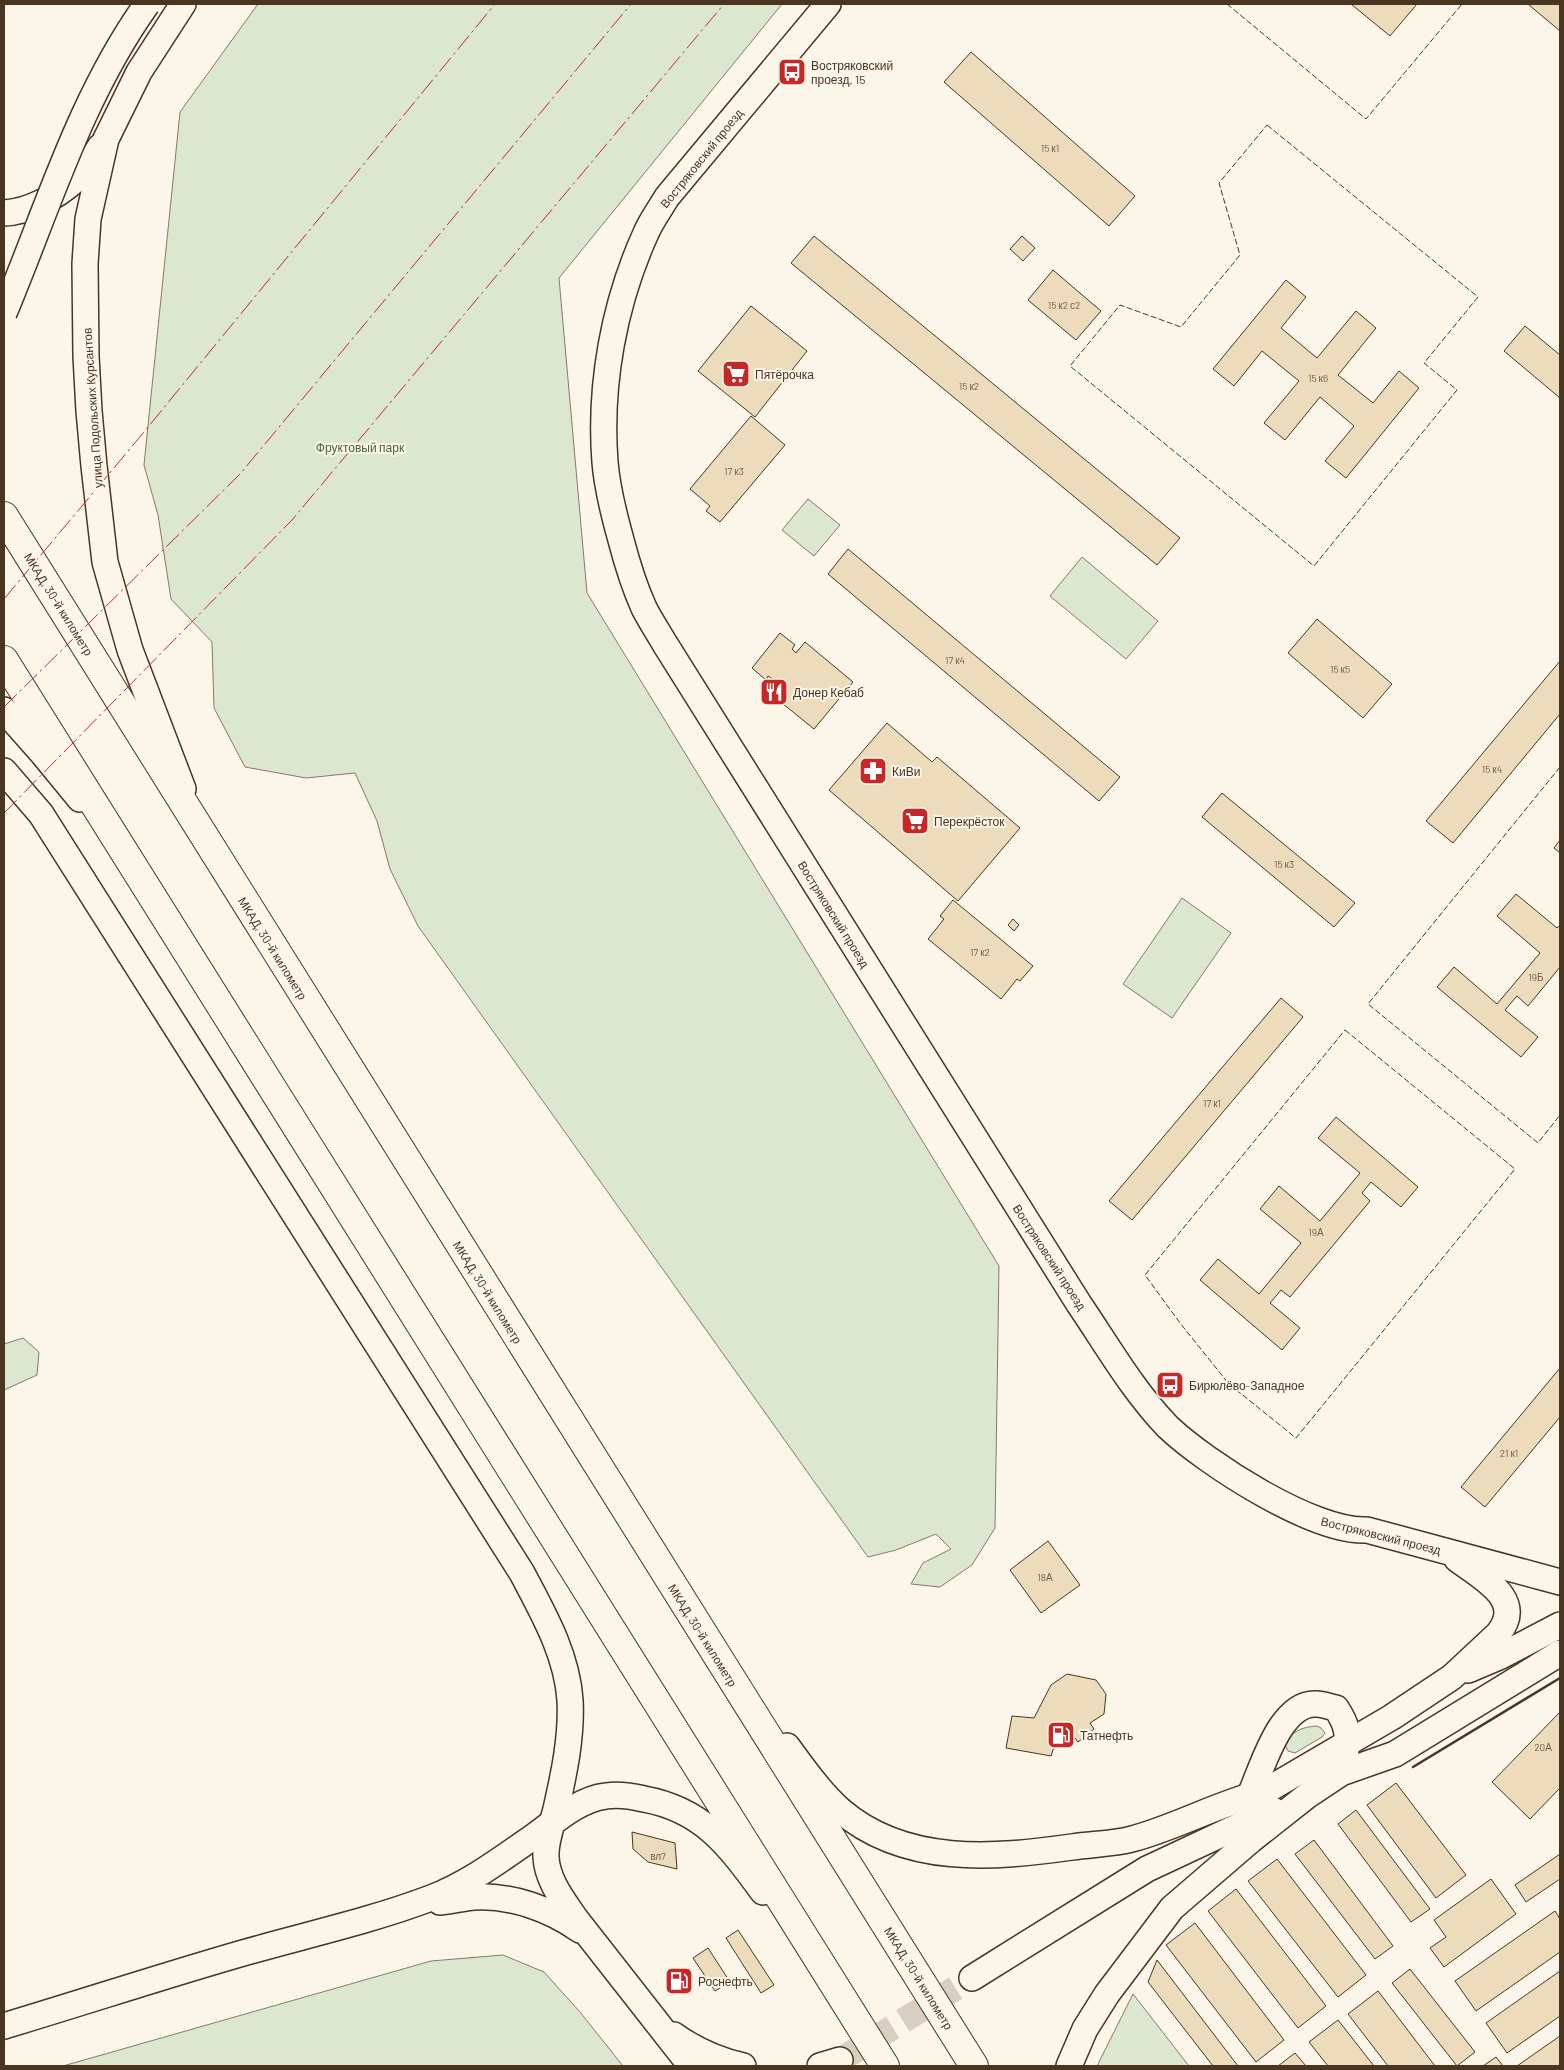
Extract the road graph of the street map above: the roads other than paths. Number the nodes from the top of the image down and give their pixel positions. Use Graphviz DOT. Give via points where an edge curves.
graph roads {
  1 [pos="147,4"];
  2 [pos="183,4"];
  3 [pos="828,4"];
  4 [pos="106,139"];
  5 [pos="4,213"];
  6 [pos="4,313"];
  7 [pos="4,516"];
  8 [pos="4,660"];
  9 [pos="4,710"];
  10 [pos="4,771"];
  11 [pos="195,819"];
  12 [pos="129,860"];
  13 [pos="1448,1551"];
  14 [pos="1560,1582"];
  15 [pos="1560,1624"];
  16 [pos="713,1650"];
  17 [pos="1558,1653"];
  18 [pos="1452,1676"];
  19 [pos="1348,1742"];
  20 [pos="1341,1773"];
  21 [pos="1250,1795"];
  22 [pos="1308,1795"];
  23 [pos="552,1823"];
  24 [pos="1174,1855"];
  25 [pos="386,1913"];
  26 [pos="595,1945"];
  27 [pos="972,1978"];
  28 [pos="642,2004"];
  29 [pos="850,2010"];
  30 [pos="4,2026"];
  31 [pos="691,2066"];
  32 [pos="743,2066"];
  33 [pos="885,2066"];
  34 [pos="974,2066"];
  35 [pos="1069,2066"];
  1 -- 6 [label="street, bridge" via="108,64 84,113"];
  2 -- 4 [label="street, улица Подольских Курсантов" via="139,72"];
  3 -- 13 [label="street, Востряковский проезд" via="667,197 646,232 616,319 607,372 605,463 615,518 644,608 1053,1263 1142,1396 1191,1446 1267,1496 1309,1517 1353,1531 1367,1530"];
  4 -- 5 [label="street" via="75,180 58,194 36,205"];
  4 -- 11 [label="street, улица Подольских Курсантов" via="88,219 85,264 89,401 105,562 130,650"];
  7 -- 11 [label="highway, МКАД, 30-й километр"];
  8 -- 12 [label="highway"];
  9 -- 12 [label="street"];
  10 -- 23 [label="street" via="41,814 527,1582 564,1660 570,1700 562,1781"];
  11 -- 16 [label="highway, МКАД, 30-й километр"];
  12 -- 29 [label="highway"];
  13 -- 14 [label="street, Востряковский проезд"];
  13 -- 18 [label="street" via="1501,1592 1507,1616 1498,1634"];
  15 -- 18 [label="street" via="1501,1656"];
  16 -- 21 [label="street" via="807,1773 840,1810 871,1831 896,1842 961,1855 1037,1852 1131,1839"];
  16 -- 34 [label="highway, МКАД, 30-й километр"];
  17 -- 20 [label="street" via="1395,1754"];
  18 -- 19 [label="street"];
  19 -- 20 [label="street"];
  19 -- 21 [label="street" via="1264,1792"];
  19 -- 21 [label="street" via="1345,1722 1336,1708 1316,1704 1302,1706 1279,1728"];
  20 -- 22 [label="street"];
  21 -- 24 [label="street" via="1230,1817"];
  22 -- 24 [label="street"];
  22 -- 35 [label="street" via="1172,1908 1107,1994 1085,2030"];
  23 -- 25 [label="street" via="463,1883 432,1898"];
  23 -- 26 [label="street" via="546,1857 550,1875 560,1896"];
  23 -- 29 [label="street" via="596,1798 625,1795 662,1803 702,1822 721,1838 745,1868"];
  24 -- 27 [label="street"];
  25 -- 26 [label="street" via="475,1897 504,1899 530,1904 561,1917"];
  25 -- 30 [label="street"];
  26 -- 28 [label="street"];
  28 -- 31 [label="street"];
  28 -- 32 [label="street" via="692,2048 718,2060"];
  29 -- 33 [label="highway"];
}
